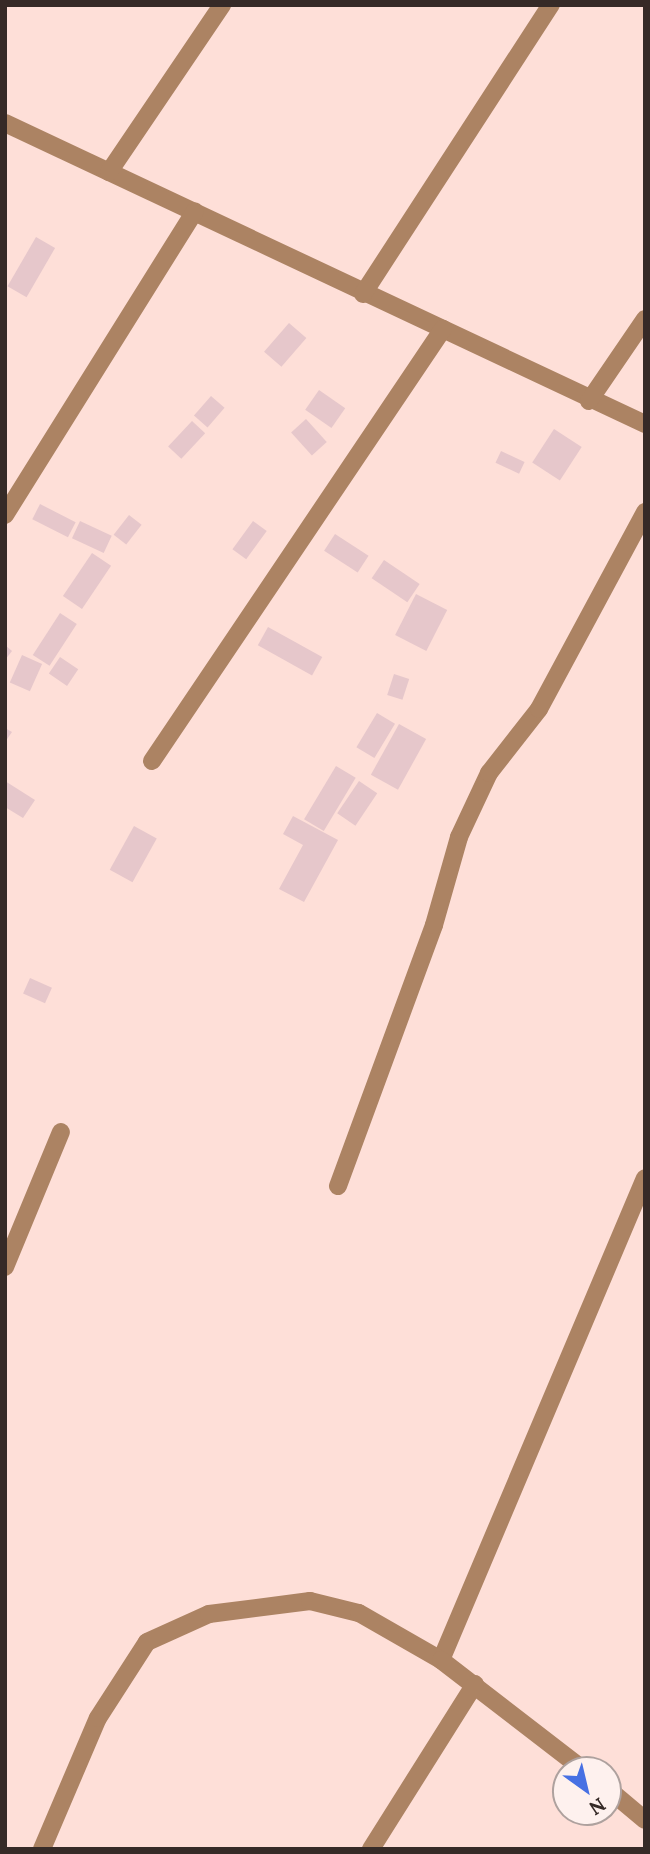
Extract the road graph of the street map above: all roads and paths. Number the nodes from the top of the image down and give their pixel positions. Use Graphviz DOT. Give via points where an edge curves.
graph roads {
  1 [pos="222,5"];
  2 [pos="551,5"];
  3 [pos="5,123"];
  4 [pos="109,172"];
  5 [pos="195,211"];
  6 [pos="363,294"];
  7 [pos="645,319"];
  8 [pos="443,329"];
  9 [pos="589,401"];
  10 [pos="645,424"];
  11 [pos="645,512"];
  12 [pos="5,515"];
  13 [pos="152,761"];
  14 [pos="61,1132"];
  15 [pos="645,1178"];
  16 [pos="338,1186"];
  17 [pos="5,1267"];
  18 [pos="441,1660"];
  19 [pos="475,1684"];
  20 [pos="566,1756"];
  21 [pos="622,1801"];
  22 [pos="645,1820"];
  23 [pos="42,1849"];
  24 [pos="371,1849"];
  1 -- 4 [label="street"];
  2 -- 6 [label="street"];
  3 -- 4 [label="street"];
  4 -- 5 [label="street"];
  5 -- 6 [label="street"];
  5 -- 12 [label="street"];
  6 -- 8 [label="street"];
  7 -- 9 [label="street"];
  8 -- 9 [label="street"];
  8 -- 13 [label="street"];
  9 -- 10 [label="street"];
  11 -- 16 [label="street" via="538,709 489,773 459,837 434,925"];
  14 -- 17 [label="street"];
  15 -- 18 [label="street"];
  18 -- 19 [label="street"];
  18 -- 23 [label="street" via="359,1613 310,1601 209,1614 147,1642 98,1718"];
  19 -- 20 [label="street"];
  19 -- 24 [label="street"];
  21 -- 22 [label="street"];
}
